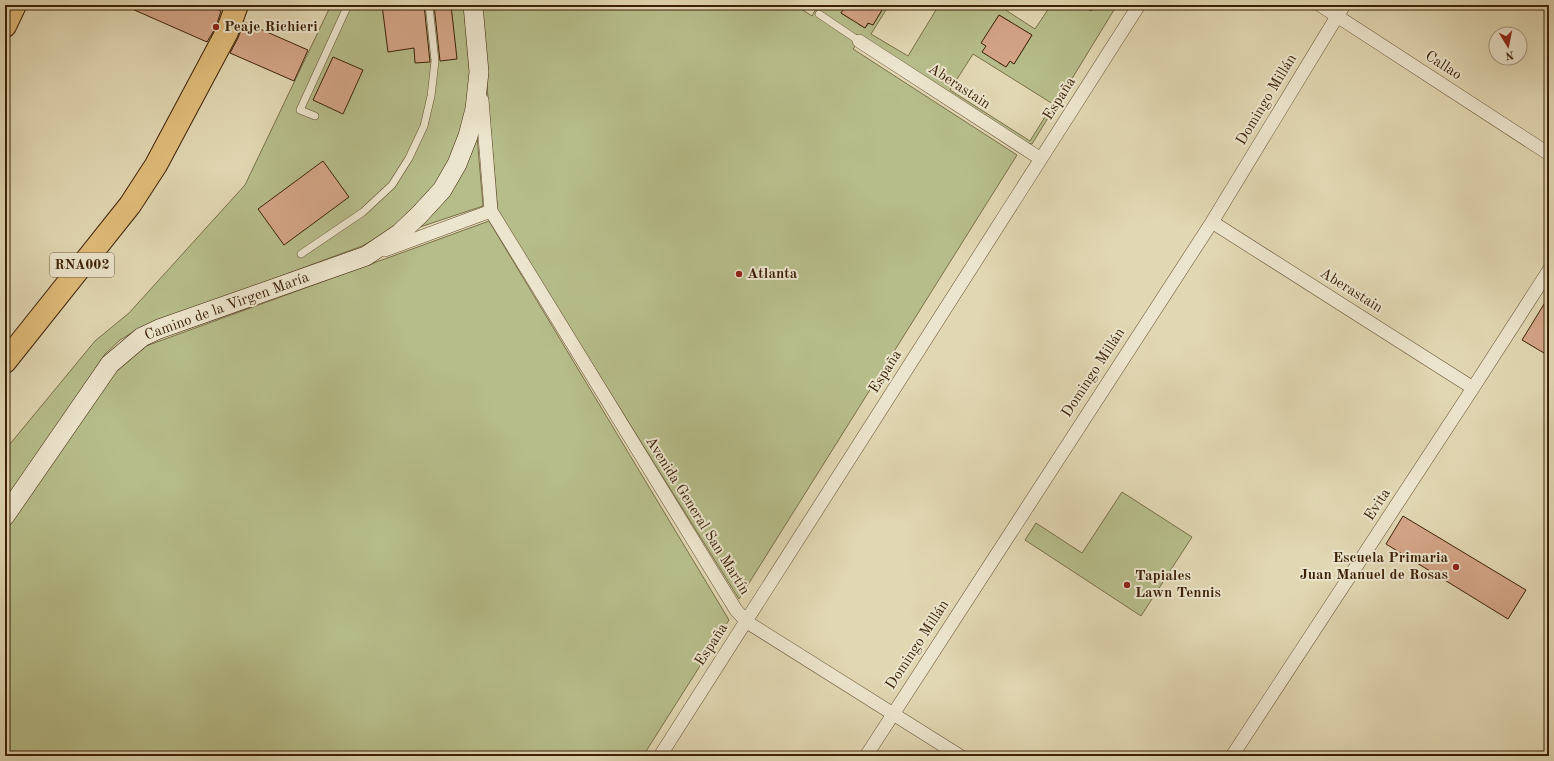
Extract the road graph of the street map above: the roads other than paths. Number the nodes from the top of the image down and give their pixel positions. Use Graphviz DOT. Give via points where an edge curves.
graph roads {
  1 [pos="15,5"];
  2 [pos="348,5"];
  3 [pos="428,5"];
  4 [pos="473,5"];
  5 [pos="1139,5"];
  6 [pos="1320,5"];
  7 [pos="238,7"];
  8 [pos="1341,10"];
  9 [pos="819,14"];
  10 [pos="5,26"];
  11 [pos="859,40"];
  12 [pos="479,72"];
  13 [pos="314,116"];
  14 [pos="1549,154"];
  15 [pos="1041,159"];
  16 [pos="490,211"];
  17 [pos="1212,222"];
  18 [pos="301,254"];
  19 [pos="366,256"];
  20 [pos="1549,270"];
  21 [pos="5,362"];
  22 [pos="1473,388"];
  23 [pos="5,516"];
  24 [pos="747,622"];
  25 [pos="893,713"];
  26 [pos="660,756"];
  27 [pos="866,756"];
  28 [pos="960,756"];
  29 [pos="1232,756"];
  1 -- 10 [label="highway"];
  2 -- 13 [label="lane" via="300,110"];
  3 -- 18 [label="lane" via="435,61 432,96 424,126 409,158 392,185 363,212"];
  4 -- 12 [label="street, Camino de la Virgen María"];
  5 -- 15 [label="street, España"];
  6 -- 8 [label="street, Callao"];
  7 -- 21 [label="highway, RNA002" via="156,165 130,205"];
  8 -- 14 [label="street, Callao"];
  8 -- 17 [label="street, Domingo Millán"];
  9 -- 11 [label="lane"];
  11 -- 15 [label="street, Aberastain"];
  12 -- 16 [label="street, Camino de la Virgen María"];
  12 -- 19 [label="street, Camino de la Virgen María" via="475,109 468,136 457,164 442,190 400,233"];
  15 -- 24 [label="street, España"];
  16 -- 19 [label="street, Camino de la Virgen María"];
  16 -- 24 [label="street, Avenida General San Martín" via="736,610"];
  17 -- 22 [label="street, Aberastain"];
  17 -- 25 [label="street, Domingo Millán"];
  19 -- 23 [label="street, Camino de la Virgen María" via="142,337 110,364"];
  20 -- 22 [label="street, Evita"];
  22 -- 29 [label="street, Evita"];
  24 -- 25 [label="street, Avenida General San Martín"];
  24 -- 26 [label="street, España"];
  25 -- 27 [label="street, Domingo Millán"];
  25 -- 28 [label="street, Avenida General San Martín"];
}
